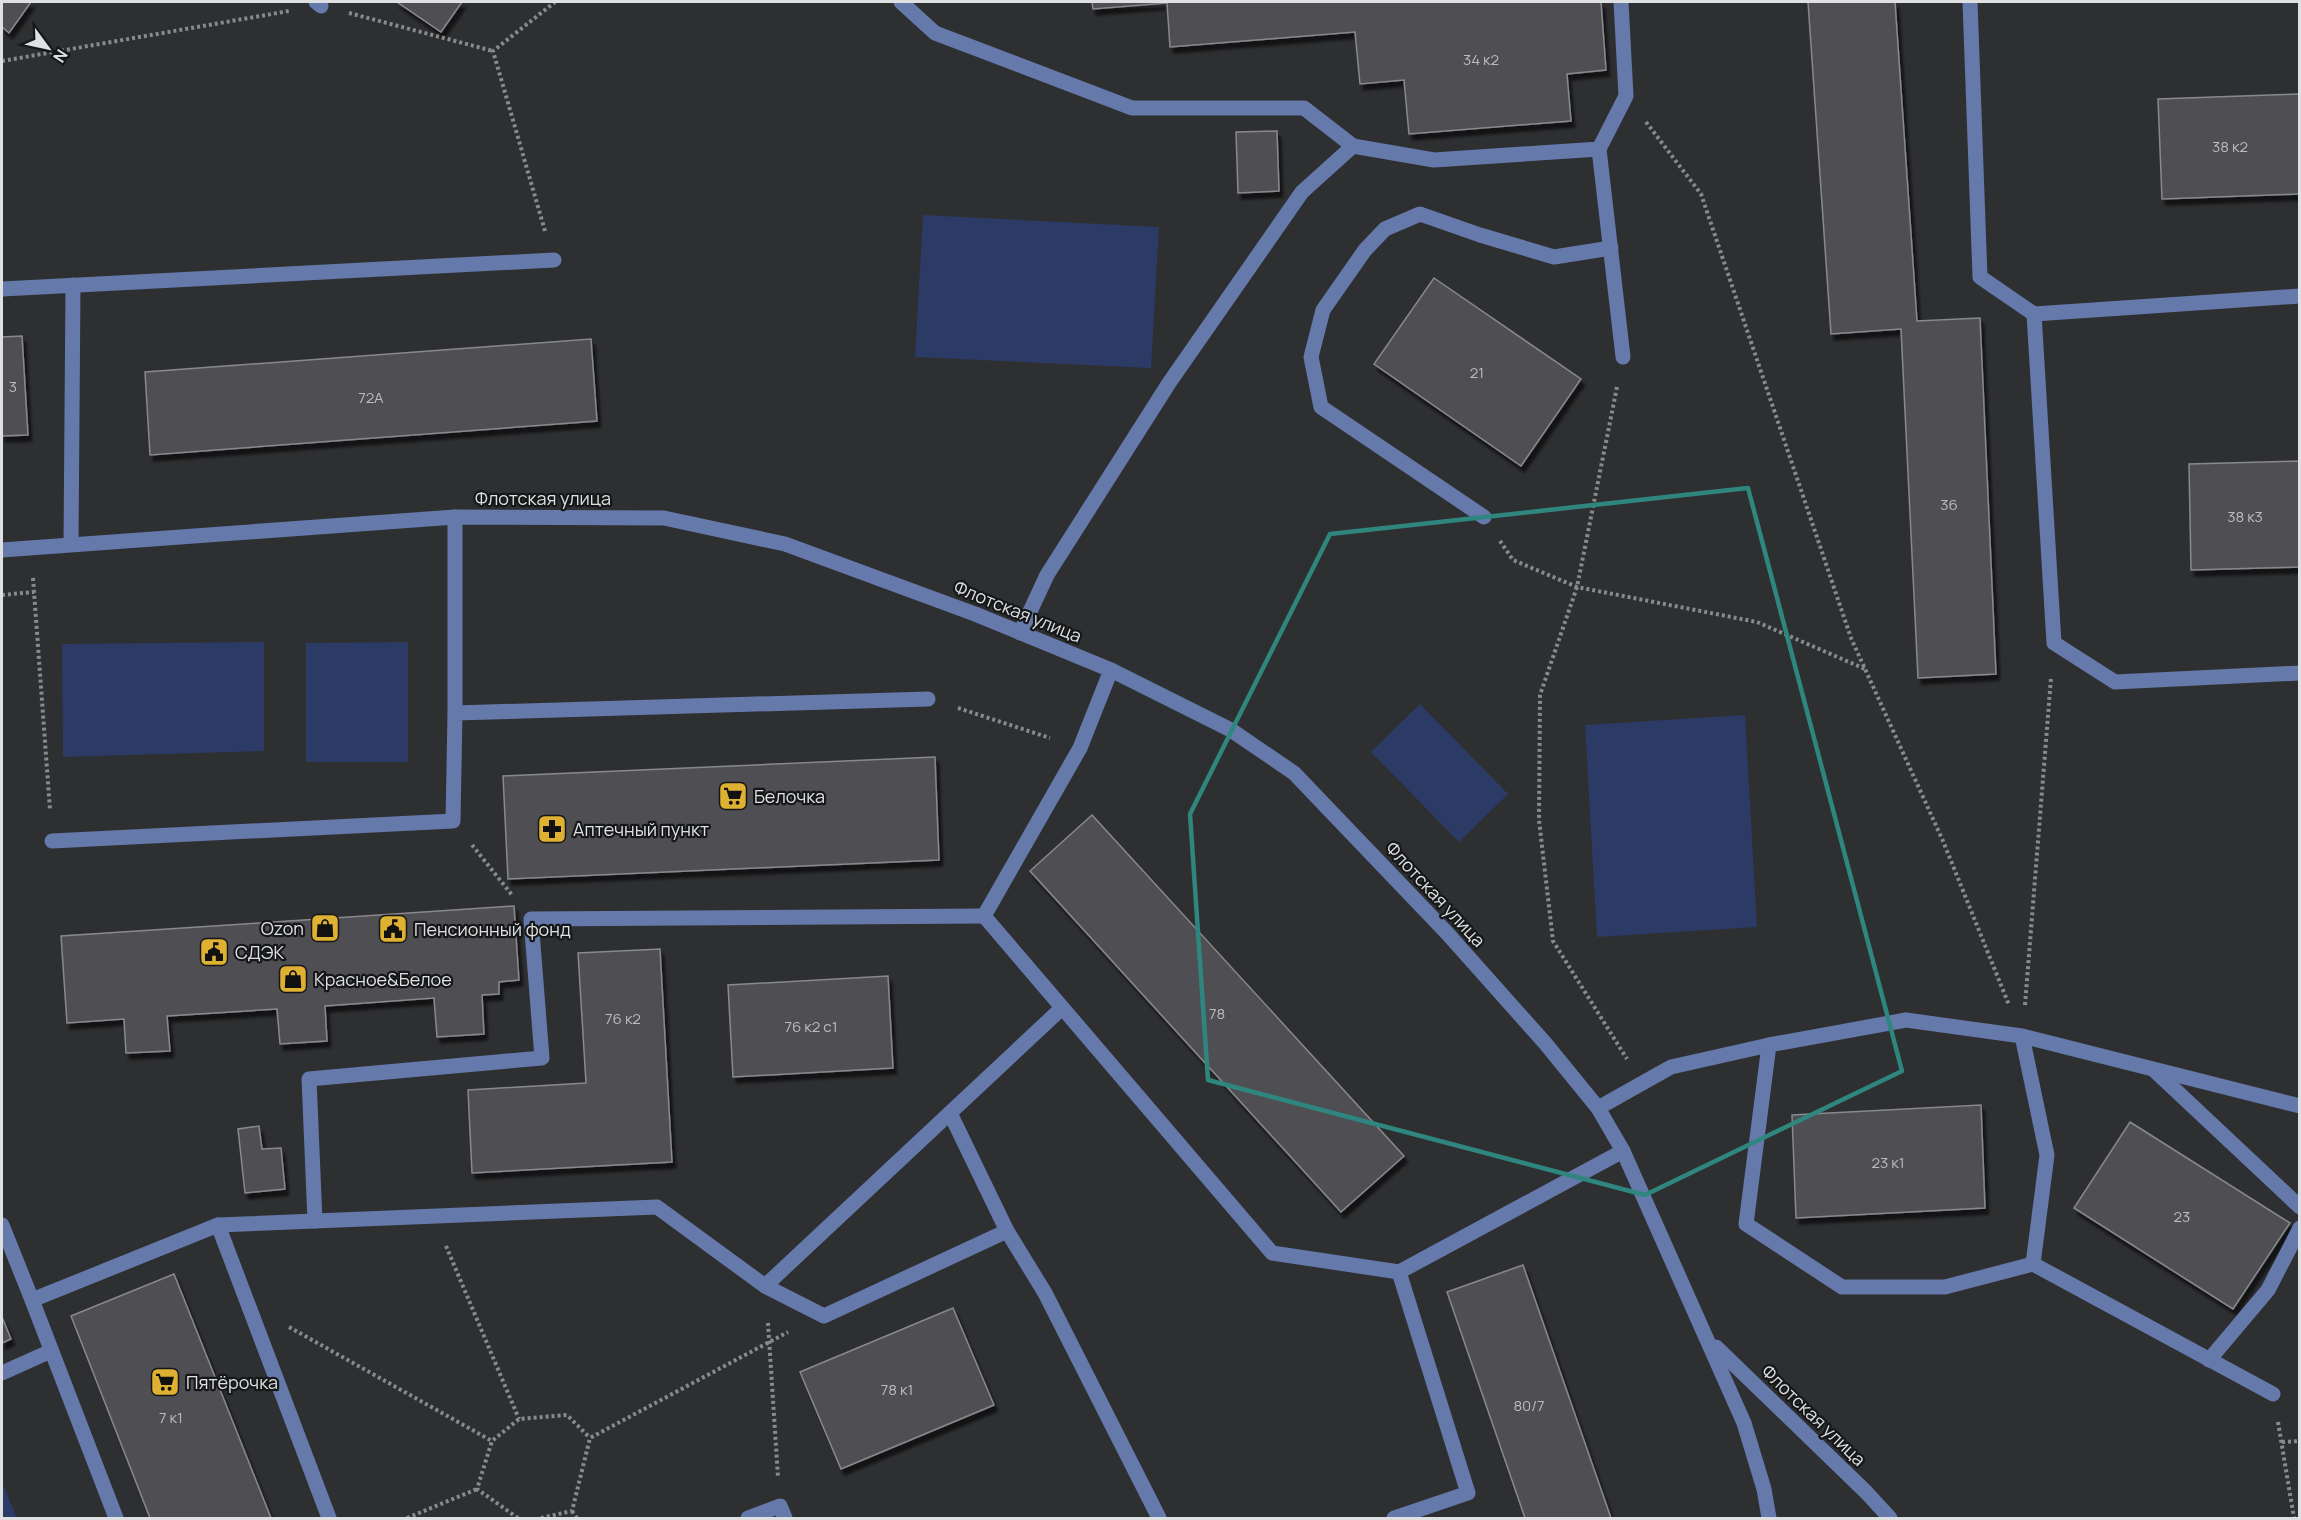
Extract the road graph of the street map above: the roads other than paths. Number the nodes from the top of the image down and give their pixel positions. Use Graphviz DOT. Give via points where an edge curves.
graph roads {
  1 [pos="901,2"];
  2 [pos="1621,2"];
  3 [pos="1970,2"];
  4 [pos="1353,146"];
  5 [pos="1599,149"];
  6 [pos="1611,248"];
  7 [pos="554,260"];
  8 [pos="73,285"];
  9 [pos="2,289"];
  10 [pos="2300,296"];
  11 [pos="2034,314"];
  12 [pos="1623,357"];
  13 [pos="455,517"];
  14 [pos="1484,517"];
  15 [pos="71,544"];
  16 [pos="2,550"];
  17 [pos="1020,633"];
  18 [pos="1111,670"];
  19 [pos="2300,673"];
  20 [pos="928,699"];
  21 [pos="455,713"];
  22 [pos="52,841"];
  23 [pos="984,916"];
  24 [pos="1062,1008"];
  25 [pos="2022,1036"];
  26 [pos="1769,1045"];
  27 [pos="2151,1068"];
  28 [pos="2300,1106"];
  29 [pos="1598,1108"];
  30 [pos="950,1113"];
  31 [pos="1623,1151"];
  32 [pos="2300,1207"];
  33 [pos="315,1221"];
  34 [pos="2,1225"];
  35 [pos="218,1225"];
  36 [pos="2300,1228"];
  37 [pos="1007,1231"];
  38 [pos="2033,1264"];
  39 [pos="1399,1272"];
  40 [pos="765,1286"];
  41 [pos="32,1300"];
  42 [pos="1709,1341"];
  43 [pos="51,1351"];
  44 [pos="2209,1359"];
  45 [pos="2,1373"];
  46 [pos="2273,1394"];
  47 [pos="782,1512"];
  48 [pos="116,1518"];
  49 [pos="329,1518"];
  50 [pos="748,1518"];
  51 [pos="1159,1518"];
  52 [pos="1394,1518"];
  53 [pos="1769,1518"];
  54 [pos="1890,1518"];
  1 -- 4 [label="street" via="935,33 1132,108 1304,108"];
  2 -- 5 [label="street" via="1626,96"];
  3 -- 11 [label="street" via="1980,278"];
  4 -- 5 [label="street" via="1434,160"];
  4 -- 17 [label="street" via="1302,192 1169,383 1047,575"];
  5 -- 6 [label="street"];
  6 -- 12 [label="street"];
  6 -- 14 [label="street" via="1554,258 1420,214 1385,229 1365,250 1323,310 1311,357 1321,407"];
  7 -- 8 [label="street"];
  8 -- 9 [label="street"];
  8 -- 15 [label="street"];
  10 -- 11 [label="street"];
  11 -- 19 [label="street" via="2054,643 2115,682"];
  13 -- 15 [label="street, Флотская улица"];
  13 -- 17 [label="street, Флотская улица" via="664,518 785,544"];
  13 -- 21 [label="street"];
  15 -- 16 [label="street, Флотская улица"];
  17 -- 18 [label="street, Флотская улица"];
  18 -- 23 [label="street" via="1080,748"];
  18 -- 29 [label="street, Флотская улица" via="1231,730 1294,773 1447,933"];
  20 -- 21 [label="street"];
  21 -- 22 [label="street" via="453,821"];
  23 -- 24 [label="street"];
  23 -- 33 [label="street" via="531,919 542,1058 309,1079"];
  24 -- 30 [label="street"];
  24 -- 39 [label="street" via="1272,1253"];
  25 -- 26 [label="street" via="1906,1020"];
  25 -- 27 [label="street"];
  25 -- 38 [label="street" via="2047,1155"];
  26 -- 29 [label="street" via="1671,1066"];
  26 -- 38 [label="street" via="1746,1224 1842,1287 1944,1287"];
  27 -- 28 [label="street"];
  27 -- 32 [label="street"];
  29 -- 31 [label="street, Флотская улица"];
  30 -- 37 [label="street"];
  30 -- 40 [label="street"];
  31 -- 39 [label="street"];
  31 -- 42 [label="street, Флотская улица"];
  33 -- 35 [label="street"];
  33 -- 40 [label="street" via="657,1207"];
  34 -- 41 [label="street"];
  35 -- 41 [label="street"];
  35 -- 49 [label="street"];
  36 -- 44 [label="street" via="2268,1290"];
  37 -- 40 [label="street" via="824,1316"];
  37 -- 51 [label="street" via="1045,1293"];
  38 -- 44 [label="street"];
  39 -- 52 [label="street" via="1468,1493"];
  41 -- 43 [label="street"];
  42 -- 53 [label="street, Флотская улица" via="1744,1423"];
  42 -- 54 [label="street, Флотская улица"];
  43 -- 45 [label="street"];
  43 -- 48 [label="street"];
  44 -- 46 [label="street"];
  47 -- 50 [label="street"];
}
